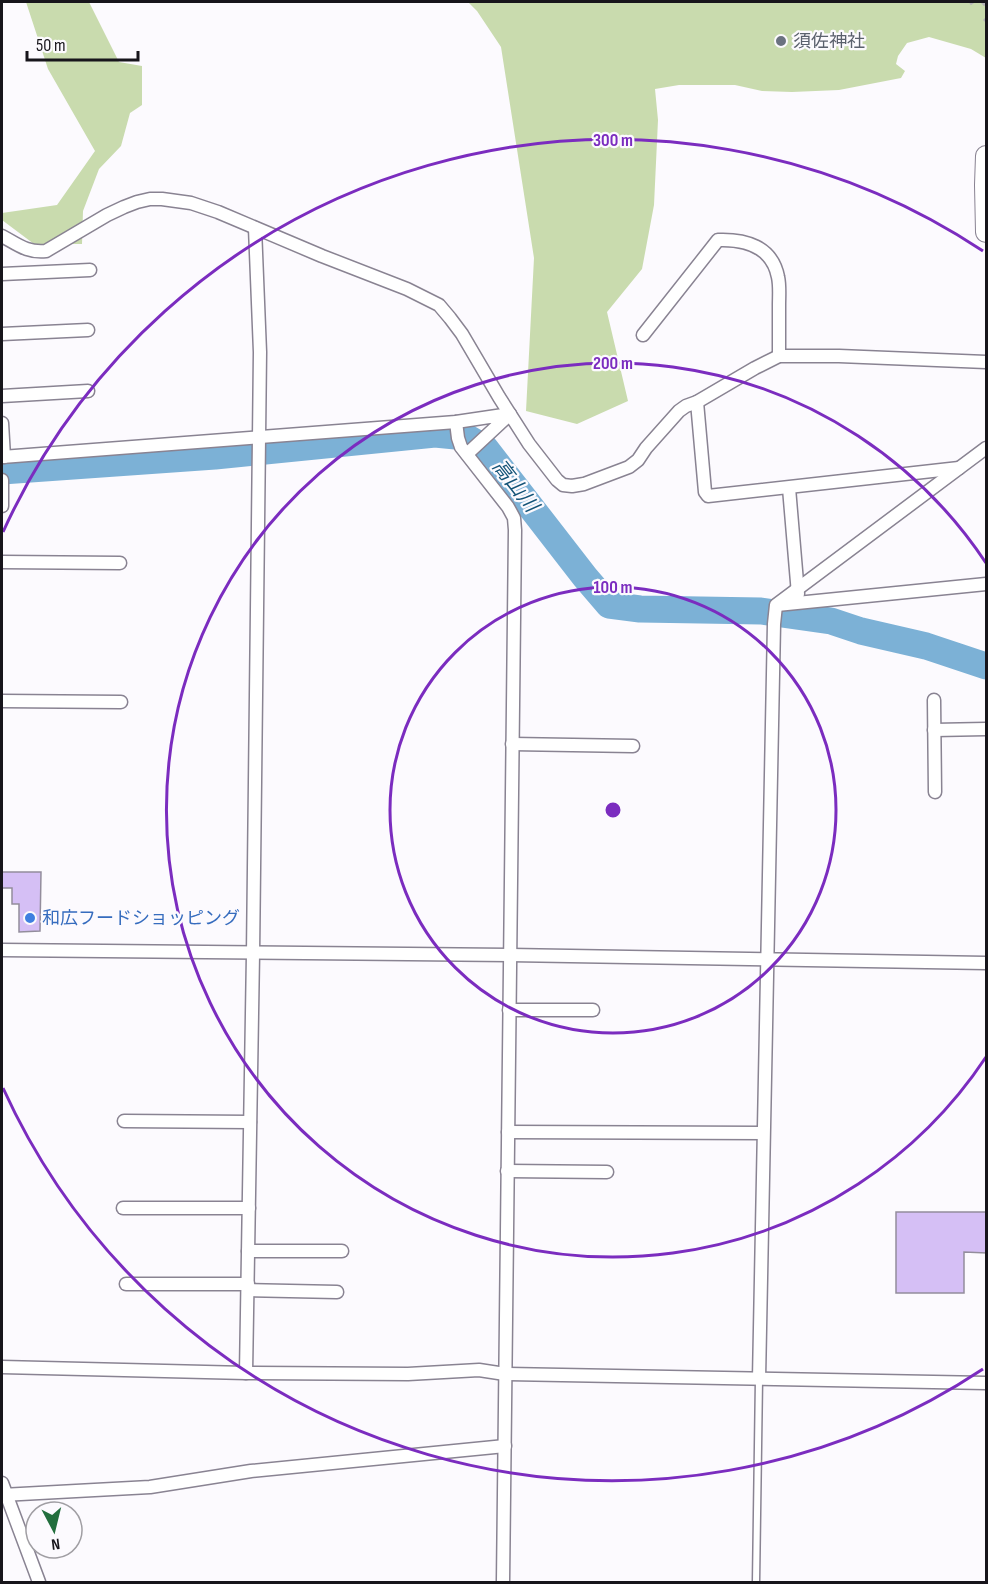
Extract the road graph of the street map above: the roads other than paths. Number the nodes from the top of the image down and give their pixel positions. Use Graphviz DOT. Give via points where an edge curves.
graph roads {
  1 [pos="987,156"];
  2 [pos="255,228"];
  3 [pos="987,232"];
  4 [pos="2,236"];
  5 [pos="90,270"];
  6 [pos="2,274"];
  7 [pos="88,330"];
  8 [pos="2,334"];
  9 [pos="644,335"];
  10 [pos="779,356"];
  11 [pos="987,362"];
  12 [pos="88,391"];
  13 [pos="2,396"];
  14 [pos="697,402"];
  15 [pos="510,414"];
  16 [pos="456,422"];
  17 [pos="2,423"];
  18 [pos="259,437"];
  19 [pos="987,448"];
  20 [pos="467,454"];
  21 [pos="3,457"];
  22 [pos="960,468"];
  23 [pos="2,480"];
  24 [pos="789,488"];
  25 [pos="2,506"];
  26 [pos="2,562"];
  27 [pos="120,563"];
  28 [pos="987,584"];
  29 [pos="798,590"];
  30 [pos="798,603"];
  31 [pos="776,606"];
  32 [pos="934,700"];
  33 [pos="2,701"];
  34 [pos="122,702"];
  35 [pos="987,729"];
  36 [pos="934,730"];
  37 [pos="512,744"];
  38 [pos="633,746"];
  39 [pos="935,792"];
  40 [pos="2,950"];
  41 [pos="253,954"];
  42 [pos="510,955"];
  43 [pos="766,959"];
  44 [pos="987,963"];
  45 [pos="509,1010"];
  46 [pos="592,1010"];
  47 [pos="124,1121"];
  48 [pos="250,1122"];
  49 [pos="508,1132"];
  50 [pos="763,1133"];
  51 [pos="507,1172"];
  52 [pos="608,1172"];
  53 [pos="123,1208"];
  54 [pos="249,1208"];
  55 [pos="248,1251"];
  56 [pos="342,1251"];
  57 [pos="126,1284"];
  58 [pos="248,1287"];
  59 [pos="337,1292"];
  60 [pos="2,1367"];
  61 [pos="246,1372"];
  62 [pos="505,1374"];
  63 [pos="759,1379"];
  64 [pos="987,1383"];
  65 [pos="505,1446"];
  66 [pos="2,1483"];
  67 [pos="4,1495"];
  68 [pos="39,1582"];
  69 [pos="503,1582"];
  70 [pos="756,1582"];
  1 -- 3 [label="main road"];
  2 -- 4 [label="street" via="191,203 150,199 107,215 46,251 26,250"];
  2 -- 15 [label="street" via="439,305 462,334"];
  2 -- 18 [label="street"];
  5 -- 6 [label="street"];
  7 -- 8 [label="street"];
  9 -- 10 [label="street" via="718,240 735,239 763,250 775,268"];
  10 -- 11 [label="street"];
  10 -- 14 [label="street"];
  12 -- 13 [label="street"];
  14 -- 15 [label="street" via="679,411 629,467 572,486 557,480"];
  14 -- 24 [label="street" via="708,496"];
  15 -- 16 [label="street"];
  15 -- 20 [label="street"];
  16 -- 18 [label="street"];
  16 -- 20 [label="street" via="459,443"];
  17 -- 21 [label="street"];
  18 -- 21 [label="street"];
  18 -- 41 [label="street"];
  19 -- 22 [label="street"];
  20 -- 37 [label="street" via="514,518"];
  22 -- 24 [label="street"];
  22 -- 29 [label="street"];
  23 -- 25 [label="street"];
  24 -- 29 [label="street"];
  26 -- 27 [label="street"];
  28 -- 30 [label="street"];
  29 -- 30 [label="street"];
  29 -- 31 [label="street"];
  30 -- 31 [label="street"];
  31 -- 43 [label="street"];
  32 -- 36 [label="street"];
  33 -- 34 [label="street"];
  35 -- 36 [label="street"];
  36 -- 39 [label="street"];
  37 -- 38 [label="street"];
  37 -- 42 [label="street"];
  40 -- 41 [label="street"];
  41 -- 42 [label="street"];
  41 -- 48 [label="street"];
  42 -- 43 [label="street"];
  42 -- 45 [label="street"];
  43 -- 44 [label="street"];
  43 -- 50 [label="street"];
  45 -- 46 [label="street"];
  45 -- 49 [label="street"];
  47 -- 48 [label="street"];
  48 -- 54 [label="street"];
  49 -- 50 [label="street"];
  49 -- 51 [label="street"];
  50 -- 63 [label="street"];
  51 -- 52 [label="street"];
  51 -- 62 [label="street"];
  53 -- 54 [label="street"];
  54 -- 55 [label="street"];
  55 -- 56 [label="street"];
  55 -- 58 [label="street"];
  57 -- 58 [label="street"];
  58 -- 59 [label="street"];
  58 -- 61 [label="street"];
  60 -- 61 [label="street"];
  61 -- 62 [label="street" via="408,1374 479,1370"];
  62 -- 63 [label="street"];
  62 -- 65 [label="street"];
  63 -- 64 [label="street"];
  63 -- 70 [label="lane"];
  65 -- 67 [label="street" via="251,1471 150,1487"];
  65 -- 69 [label="street"];
  66 -- 67 [label="street"];
  67 -- 68 [label="street"];
}
